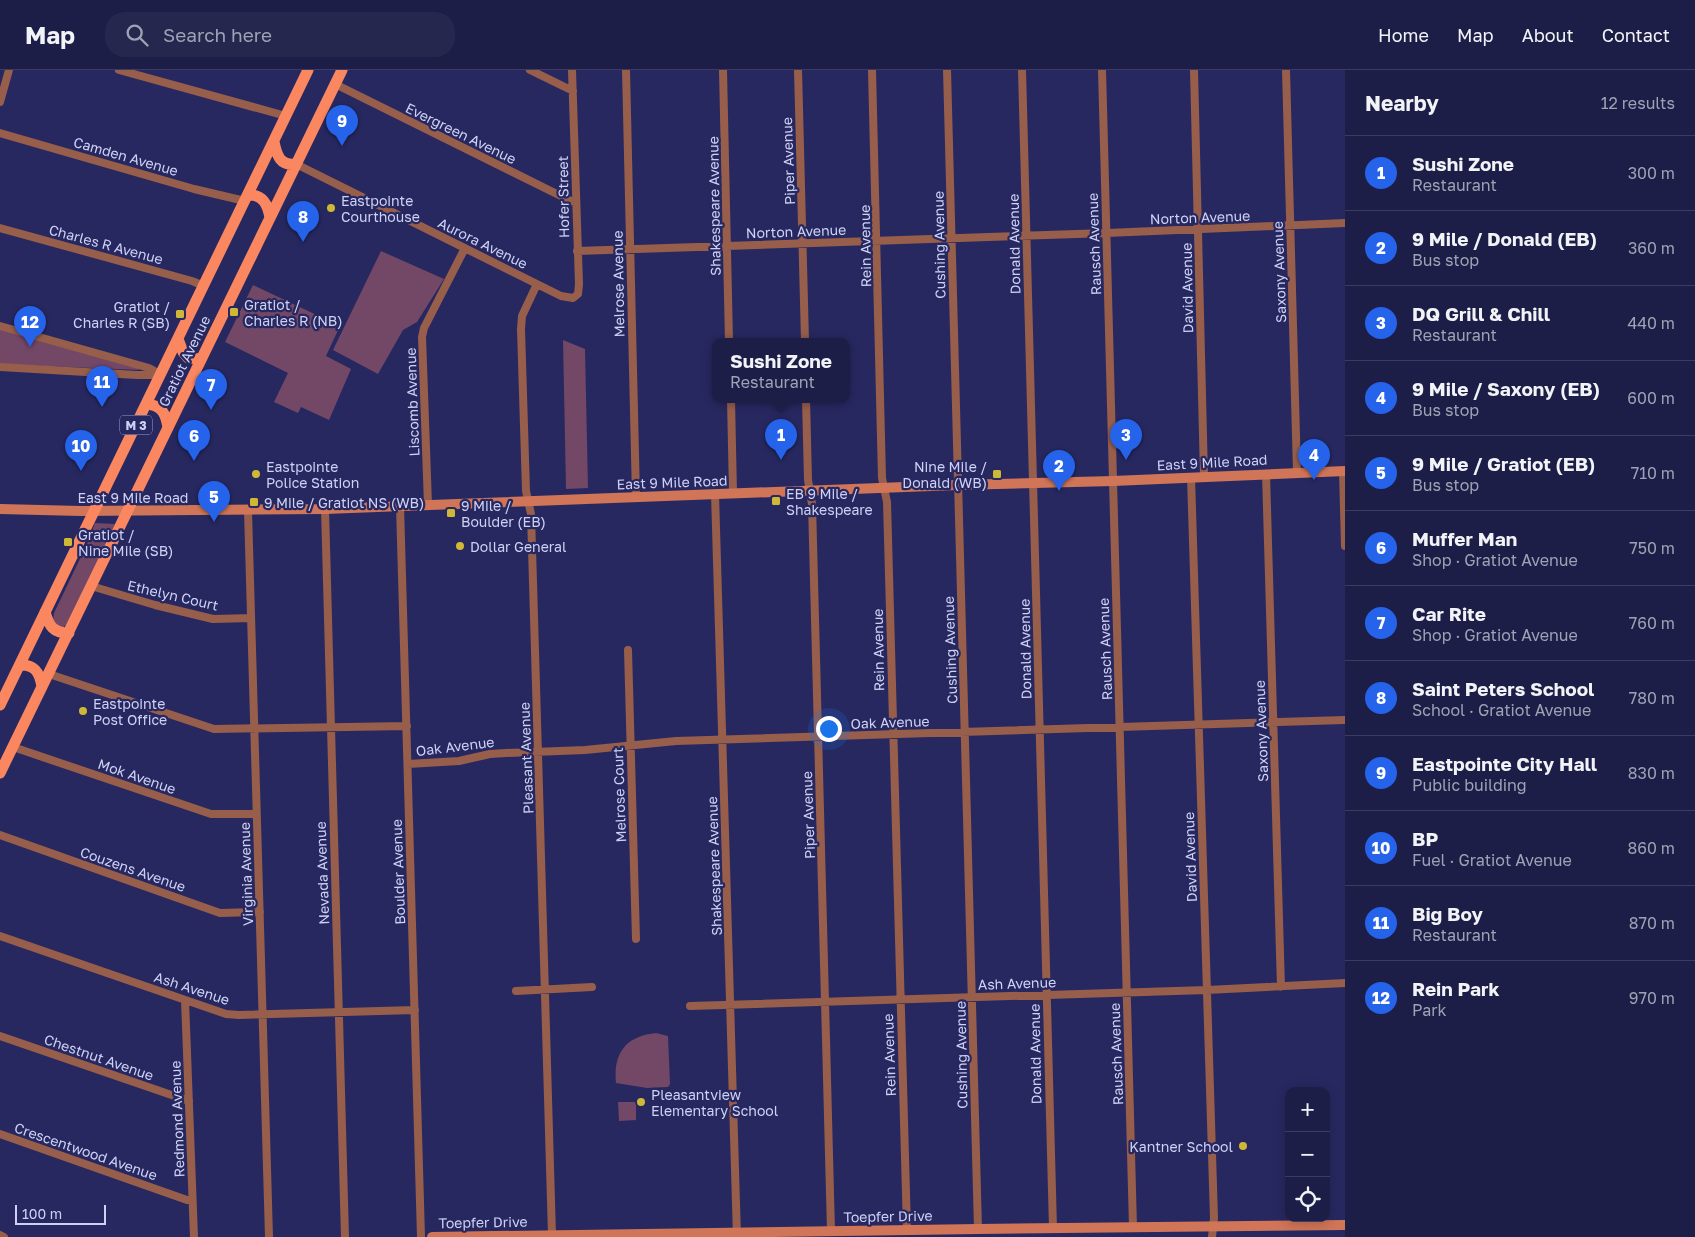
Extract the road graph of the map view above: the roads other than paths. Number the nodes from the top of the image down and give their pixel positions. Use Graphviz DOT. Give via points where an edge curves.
graph roads {
  1 [pos="9,70"];
  2 [pos="119,70"];
  3 [pos="342,70"];
  4 [pos="530,70"];
  5 [pos="572,70"];
  6 [pos="626,70"];
  7 [pos="723,70"];
  8 [pos="798,70"];
  9 [pos="872,70"];
  10 [pos="948,70"];
  11 [pos="1022,70"];
  12 [pos="1102,70"];
  13 [pos="1194,70"];
  14 [pos="1286,70"];
  15 [pos="305,71"];
  16 [pos="335,84"];
  17 [pos="573,91"];
  18 [pos="0,102"];
  19 [pos="286,116"];
  20 [pos="0,133"];
  21 [pos="274,142"];
  22 [pos="296,164"];
  23 [pos="246,198"];
  24 [pos="576,202"];
  25 [pos="270,218"];
  26 [pos="1345,223"];
  27 [pos="1290,226"];
  28 [pos="0,228"];
  29 [pos="1198,229"];
  30 [pos="1106,233"];
  31 [pos="1026,236"];
  32 [pos="951,238"];
  33 [pos="877,241"];
  34 [pos="802,243"];
  35 [pos="727,246"];
  36 [pos="464,248"];
  37 [pos="630,249"];
  38 [pos="577,251"];
  39 [pos="537,284"];
  40 [pos="204,286"];
  41 [pos="551,291"];
  42 [pos="0,326"];
  43 [pos="729,338"];
  44 [pos="805,338"];
  45 [pos="178,339"];
  46 [pos="201,359"];
  47 [pos="0,367"];
  48 [pos="160,375"];
  49 [pos="731,403"];
  50 [pos="806,403"];
  51 [pos="146,404"];
  52 [pos="168,428"];
  53 [pos="1344,471"];
  54 [pos="1297,472"];
  55 [pos="1266,474"];
  56 [pos="1204,476"];
  57 [pos="1191,477"];
  58 [pos="1113,481"];
  59 [pos="1033,484"];
  60 [pos="958,485"];
  61 [pos="884,488"];
  62 [pos="811,490"];
  63 [pos="733,493"];
  64 [pos="715,494"];
  65 [pos="636,497"];
  66 [pos="527,501"];
  67 [pos="428,505"];
  68 [pos="400,506"];
  69 [pos="0,509"];
  70 [pos="325,509"];
  71 [pos="95,511"];
  72 [pos="128,511"];
  73 [pos="248,511"];
  74 [pos="1345,546"];
  75 [pos="91,586"];
  76 [pos="45,612"];
  77 [pos="251,618"];
  78 [pos="69,632"];
  79 [pos="628,650"];
  80 [pos="20,665"];
  81 [pos="49,674"];
  82 [pos="42,687"];
  83 [pos="0,705"];
  84 [pos="1345,720"];
  85 [pos="1273,722"];
  86 [pos="1199,724"];
  87 [pos="407,726"];
  88 [pos="1119,726"];
  89 [pos="330,728"];
  90 [pos="254,729"];
  91 [pos="1039,730"];
  92 [pos="965,732"];
  93 [pos="892,735"];
  94 [pos="818,737"];
  95 [pos="722,740"];
  96 [pos="630,746"];
  97 [pos="13,747"];
  98 [pos="539,752"];
  99 [pos="408,764"];
  100 [pos="0,773"];
  101 [pos="256,814"];
  102 [pos="0,835"];
  103 [pos="260,912"];
  104 [pos="0,936"];
  105 [pos="636,939"];
  106 [pos="1345,983"];
  107 [pos="592,987"];
  108 [pos="1281,987"];
  109 [pos="545,989"];
  110 [pos="1207,990"];
  111 [pos="516,991"];
  112 [pos="1126,992"];
  113 [pos="1046,994"];
  114 [pos="972,997"];
  115 [pos="900,999"];
  116 [pos="186,1000"];
  117 [pos="825,1002"];
  118 [pos="730,1004"];
  119 [pos="690,1006"];
  120 [pos="415,1010"];
  121 [pos="339,1012"];
  122 [pos="263,1014"];
  123 [pos="0,1036"];
  124 [pos="189,1101"];
  125 [pos="0,1134"];
  126 [pos="192,1200"];
  127 [pos="1345,1225"];
  128 [pos="1133,1227"];
  129 [pos="1052,1228"];
  130 [pos="978,1229"];
  131 [pos="907,1230"];
  132 [pos="831,1231"];
  133 [pos="1213,1232"];
  134 [pos="994,1233"];
  135 [pos="0,1235"];
  136 [pos="552,1235"];
  137 [pos="737,1235"];
  138 [pos="4,1237"];
  139 [pos="194,1237"];
  140 [pos="269,1237"];
  141 [pos="345,1237"];
  142 [pos="421,1237"];
  143 [pos="432,1237"];
  1 -- 18 [label="street"];
  2 -- 19 [label="street"];
  3 -- 16 [label="main road, Gratiot Avenue / M 3"];
  4 -- 17 [label="street"];
  5 -- 17 [label="street, Hofer Street"];
  6 -- 37 [label="street, Melrose Avenue"];
  7 -- 35 [label="street, Shakespeare Avenue"];
  8 -- 34 [label="street, Piper Avenue"];
  9 -- 33 [label="street, Rein Avenue"];
  10 -- 32 [label="street, Cushing Avenue"];
  11 -- 31 [label="street, Donald Avenue"];
  12 -- 30 [label="street, Rausch Avenue"];
  13 -- 29 [label="street, David Avenue"];
  14 -- 27 [label="street, Saxony Avenue"];
  15 -- 19 [label="main road, Gratiot Avenue / M 3"];
  16 -- 22 [label="main road, Gratiot Avenue / M 3"];
  16 -- 24 [label="street, Evergreen Avenue"];
  17 -- 24 [label="street, Hofer Street"];
  19 -- 21 [label="main road, Gratiot Avenue / M 3"];
  20 -- 23 [label="street, Camden Avenue" via="194,189"];
  21 -- 22 [label="main road" via="281,162"];
  21 -- 23 [label="main road, Gratiot Avenue / M 3"];
  22 -- 25 [label="main road, Gratiot Avenue / M 3"];
  22 -- 36 [label="street, Aurora Avenue"];
  23 -- 25 [label="main road" via="256,195 263,199"];
  23 -- 40 [label="main road, Gratiot Avenue / M 3"];
  24 -- 38 [label="street, Hofer Street"];
  25 -- 46 [label="main road, Gratiot Avenue / M 3"];
  26 -- 27 [label="street, Norton Avenue"];
  27 -- 29 [label="street, Norton Avenue"];
  27 -- 54 [label="street, Saxony Avenue"];
  28 -- 40 [label="street, Charles R Avenue"];
  29 -- 30 [label="street, Norton Avenue"];
  29 -- 56 [label="street, David Avenue"];
  30 -- 31 [label="street, Norton Avenue"];
  30 -- 58 [label="street, Rausch Avenue"];
  31 -- 32 [label="street, Norton Avenue"];
  31 -- 59 [label="street, Donald Avenue"];
  32 -- 33 [label="street, Norton Avenue"];
  32 -- 60 [label="street, Cushing Avenue"];
  33 -- 34 [label="street, Norton Avenue"];
  33 -- 61 [label="street, Rein Avenue"];
  34 -- 35 [label="street, Norton Avenue"];
  34 -- 44 [label="street, Piper Avenue"];
  35 -- 37 [label="street, Norton Avenue"];
  35 -- 43 [label="street, Shakespeare Avenue"];
  36 -- 39 [label="street, Aurora Avenue"];
  36 -- 67 [label="street, Liscomb Avenue" via="422,337"];
  37 -- 38 [label="street, Norton Avenue"];
  37 -- 65 [label="street, Melrose Avenue"];
  38 -- 41 [label="street, Hofer Street" via="578,294 566,298"];
  39 -- 41 [label="street, Aurora Avenue"];
  39 -- 66 [label="street, Pleasant Avenue" via="521,321"];
  40 -- 45 [label="main road, Gratiot Avenue / M 3"];
  42 -- 48 [label="street" via="149,368"];
  45 -- 46 [label="main road" via="188,358"];
  45 -- 48 [label="main road, Gratiot Avenue / M 3"];
  46 -- 52 [label="main road, Gratiot Avenue / M 3"];
  47 -- 48 [label="street"];
  48 -- 51 [label="main road, Gratiot Avenue / M 3"];
  49 -- 63 [label="street"];
  50 -- 62 [label="street, Piper Avenue"];
  51 -- 52 [label="main road" via="162,410"];
  51 -- 71 [label="main road, Gratiot Avenue / M 3"];
  52 -- 72 [label="main road, Gratiot Avenue / M 3"];
  53 -- 54 [label="main road, East 9 Mile Road"];
  53 -- 74 [label="street"];
  54 -- 55 [label="main road, East 9 Mile Road"];
  55 -- 56 [label="main road, East 9 Mile Road"];
  55 -- 85 [label="street, Saxony Avenue"];
  56 -- 57 [label="main road, East 9 Mile Road"];
  57 -- 58 [label="main road, East 9 Mile Road"];
  57 -- 86 [label="street, David Avenue"];
  58 -- 59 [label="main road, East 9 Mile Road"];
  58 -- 88 [label="street, Rausch Avenue"];
  59 -- 60 [label="main road, East 9 Mile Road"];
  59 -- 91 [label="street, Donald Avenue"];
  60 -- 61 [label="main road, East 9 Mile Road"];
  60 -- 92 [label="street, Cushing Avenue"];
  61 -- 62 [label="main road, East 9 Mile Road"];
  61 -- 93 [label="street, Rein Avenue" via="887,502"];
  62 -- 63 [label="main road, East 9 Mile Road"];
  62 -- 94 [label="street, Piper Avenue"];
  63 -- 64 [label="main road, East 9 Mile Road"];
  64 -- 65 [label="main road, East 9 Mile Road"];
  64 -- 95 [label="street, Shakespeare Avenue"];
  65 -- 66 [label="main road, East 9 Mile Road"];
  66 -- 67 [label="main road, East 9 Mile Road"];
  66 -- 98 [label="street, Pleasant Avenue" via="531,514"];
  67 -- 68 [label="main road, East 9 Mile Road"];
  68 -- 70 [label="main road, East 9 Mile Road"];
  68 -- 87 [label="street, Boulder Avenue"];
  69 -- 71 [label="main road, East 9 Mile Road"];
  70 -- 73 [label="main road, East 9 Mile Road"];
  70 -- 89 [label="street, Nevada Avenue"];
  71 -- 72 [label="main road, East 9 Mile Road"];
  71 -- 76 [label="main road, Gratiot Avenue / M 3"];
  72 -- 73 [label="main road, East 9 Mile Road"];
  72 -- 75 [label="main road, Gratiot Avenue / M 3"];
  73 -- 77 [label="street, Virginia Avenue"];
  75 -- 77 [label="street, Ethelyn Court" via="204,618"];
  75 -- 78 [label="main road, Gratiot Avenue / M 3"];
  76 -- 78 [label="main road" via="55,630"];
  76 -- 80 [label="main road, Gratiot Avenue / M 3"];
  77 -- 90 [label="street, Virginia Avenue"];
  78 -- 81 [label="main road, Gratiot Avenue / M 3"];
  79 -- 96 [label="street, Melrose Court"];
  80 -- 82 [label="main road" via="29,665 36,670"];
  80 -- 83 [label="main road, Gratiot Avenue / M 3"];
  81 -- 82 [label="main road, Gratiot Avenue / M 3"];
  81 -- 90 [label="street, Oak Avenue" via="214,729"];
  82 -- 97 [label="main road, Gratiot Avenue / M 3"];
  84 -- 85 [label="street, Oak Avenue"];
  85 -- 86 [label="street, Oak Avenue"];
  85 -- 108 [label="street, Saxony Avenue"];
  86 -- 88 [label="street, Oak Avenue"];
  86 -- 110 [label="street, David Avenue"];
  87 -- 89 [label="street, Oak Avenue"];
  87 -- 99 [label="street, Boulder Avenue"];
  88 -- 91 [label="street, Oak Avenue"];
  88 -- 112 [label="street, Rausch Avenue"];
  89 -- 90 [label="street, Oak Avenue"];
  89 -- 121 [label="street, Nevada Avenue"];
  90 -- 101 [label="street, Virginia Avenue"];
  91 -- 92 [label="street, Oak Avenue"];
  91 -- 113 [label="street, Donald Avenue"];
  92 -- 93 [label="street, Oak Avenue"];
  92 -- 114 [label="street, Cushing Avenue"];
  93 -- 94 [label="street, Oak Avenue"];
  93 -- 115 [label="street, Rein Avenue"];
  94 -- 95 [label="street, Oak Avenue"];
  94 -- 117 [label="street, Piper Avenue"];
  95 -- 96 [label="street, Oak Avenue"];
  95 -- 118 [label="street, Shakespeare Avenue"];
  96 -- 98 [label="street, Oak Avenue"];
  96 -- 105 [label="street, Melrose Court"];
  97 -- 100 [label="main road, Gratiot Avenue / M 3"];
  97 -- 101 [label="street, Mok Avenue" via="210,814"];
  98 -- 99 [label="street, Oak Avenue"];
  98 -- 109 [label="street, Pleasant Avenue"];
  99 -- 120 [label="street, Boulder Avenue"];
  101 -- 103 [label="street, Virginia Avenue"];
  102 -- 103 [label="street, Couzens Avenue" via="220,913"];
  103 -- 122 [label="street, Virginia Avenue"];
  104 -- 116 [label="street, Ash Avenue"];
  106 -- 108 [label="street, Ash Avenue"];
  107 -- 109 [label="street"];
  108 -- 110 [label="street, Ash Avenue"];
  109 -- 111 [label="street"];
  109 -- 136 [label="street, Pleasant Avenue"];
  110 -- 112 [label="street, Ash Avenue"];
  110 -- 133 [label="street, David Avenue"];
  112 -- 113 [label="street, Ash Avenue"];
  112 -- 128 [label="street, Rausch Avenue"];
  113 -- 114 [label="street, Ash Avenue"];
  113 -- 129 [label="street, Donald Avenue"];
  114 -- 115 [label="street, Ash Avenue"];
  114 -- 130 [label="street, Cushing Avenue"];
  115 -- 117 [label="street, Ash Avenue"];
  115 -- 131 [label="street, Rein Avenue"];
  116 -- 122 [label="street, Ash Avenue" via="226,1014"];
  116 -- 124 [label="street, Redmond Avenue"];
  117 -- 118 [label="street, Ash Avenue"];
  117 -- 132 [label="street, Piper Avenue"];
  118 -- 119 [label="street, Ash Avenue"];
  118 -- 137 [label="street, Shakespeare Avenue"];
  120 -- 121 [label="street, Ash Avenue"];
  120 -- 142 [label="street, Boulder Avenue"];
  121 -- 122 [label="street, Ash Avenue"];
  121 -- 141 [label="street, Nevada Avenue"];
  122 -- 140 [label="street, Virginia Avenue"];
  123 -- 124 [label="street, Chestnut Avenue"];
  124 -- 126 [label="street, Redmond Avenue"];
  125 -- 126 [label="street, Crescentwood Avenue"];
  126 -- 139 [label="street, Redmond Avenue"];
  127 -- 133 [label="main road, Toepfer Drive"];
  128 -- 129 [label="main road, Toepfer Drive"];
  128 -- 133 [label="main road, Toepfer Drive"];
  129 -- 134 [label="main road, Toepfer Drive"];
  130 -- 131 [label="main road, Toepfer Drive"];
  130 -- 134 [label="main road, Toepfer Drive"];
  131 -- 132 [label="main road, Toepfer Drive"];
  132 -- 137 [label="main road, Toepfer Drive"];
  135 -- 138 [label="street"];
  136 -- 137 [label="main road, Toepfer Drive"];
  136 -- 143 [label="main road, Toepfer Drive"];
}
